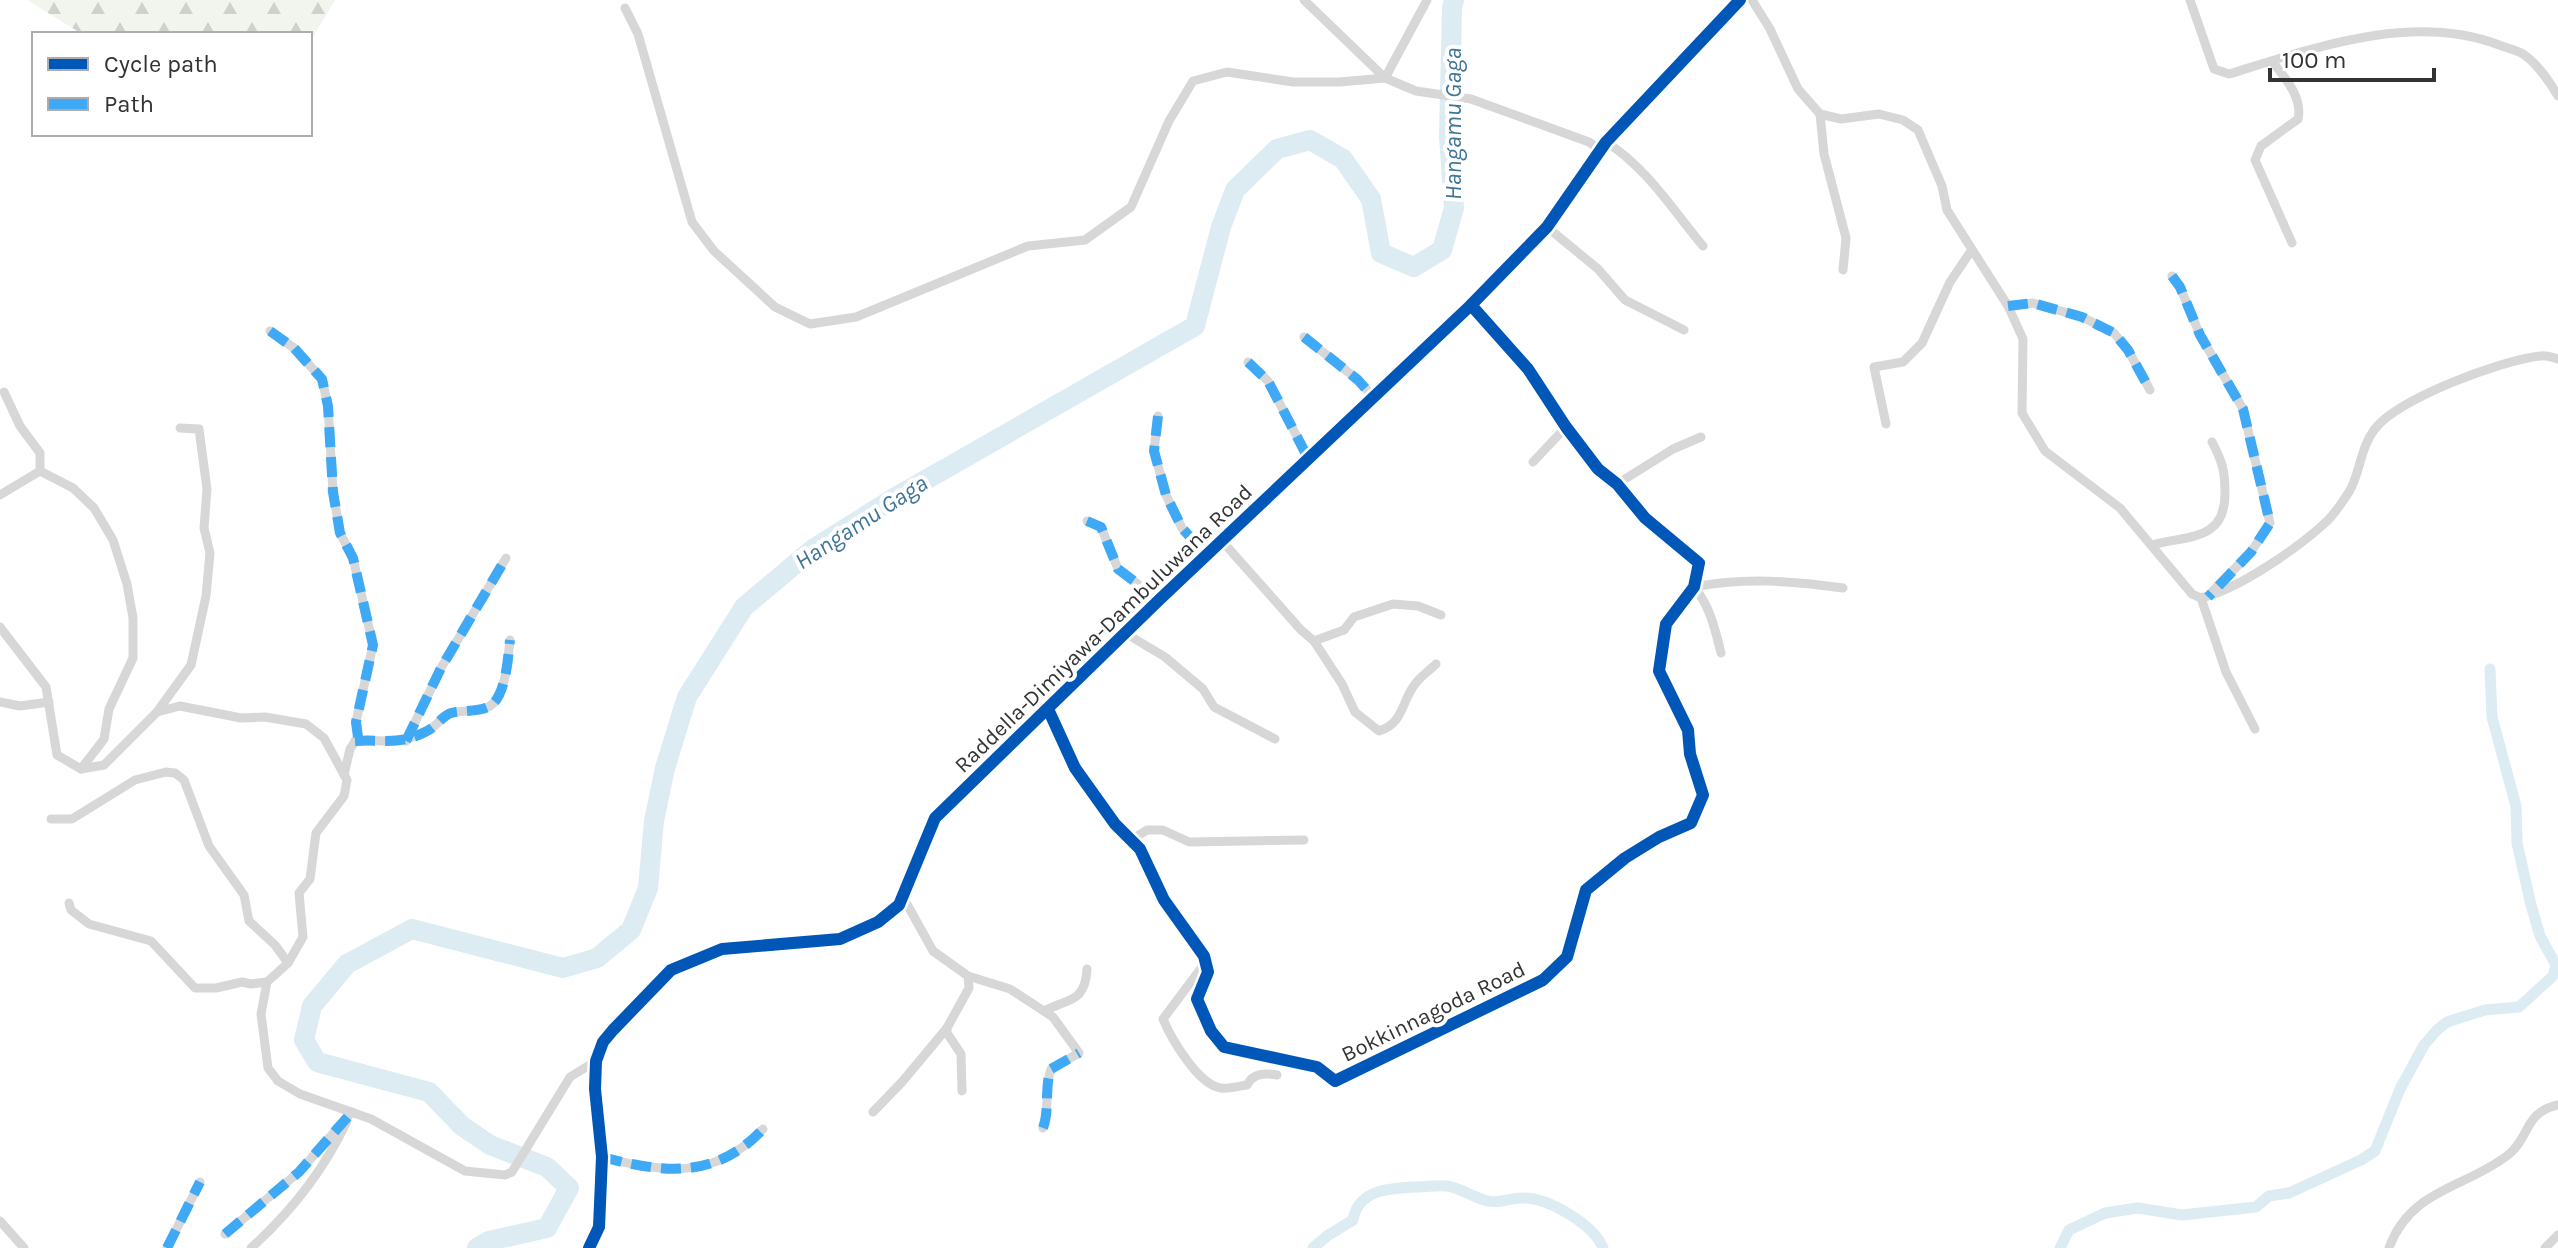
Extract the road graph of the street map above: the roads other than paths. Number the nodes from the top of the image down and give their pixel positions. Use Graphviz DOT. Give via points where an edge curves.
graph roads {
  1 [pos="1304,0"];
  2 [pos="1427,0"];
  3 [pos="1740,0"];
  4 [pos="1752,0"];
  5 [pos="2190,0"];
  6 [pos="625,8"];
  7 [pos="2272,61"];
  8 [pos="1385,78"];
  9 [pos="2558,96"];
  10 [pos="1820,114"];
  11 [pos="1603,146"];
  12 [pos="1547,227"];
  13 [pos="2292,243"];
  14 [pos="1703,246"];
  15 [pos="1971,251"];
  16 [pos="1843,270"];
  17 [pos="2172,276"];
  18 [pos="1471,305"];
  19 [pos="2008,306"];
  20 [pos="1684,330"];
  21 [pos="270,331"];
  22 [pos="1304,337"];
  23 [pos="2558,359"];
  24 [pos="1248,362"];
  25 [pos="2150,390"];
  26 [pos="4,392"];
  27 [pos="1374,398"];
  28 [pos="1158,416"];
  29 [pos="1886,424"];
  30 [pos="1566,427"];
  31 [pos="180,428"];
  32 [pos="1701,437"];
  33 [pos="2212,442"];
  34 [pos="1308,458"];
  35 [pos="1533,462"];
  36 [pos="40,471"];
  37 [pos="1617,484"];
  38 [pos="0,495"];
  39 [pos="1087,521"];
  40 [pos="1222,541"];
  41 [pos="2152,545"];
  42 [pos="1207,556"];
  43 [pos="506,558"];
  44 [pos="1694,587"];
  45 [pos="1843,588"];
  46 [pos="2204,597"];
  47 [pos="1159,600"];
  48 [pos="1441,615"];
  49 [pos="0,627"];
  50 [pos="1125,633"];
  51 [pos="510,640"];
  52 [pos="1314,641"];
  53 [pos="1721,653"];
  54 [pos="1436,664"];
  55 [pos="0,702"];
  56 [pos="49,702"];
  57 [pos="1048,709"];
  58 [pos="157,712"];
  59 [pos="2255,729"];
  60 [pos="1275,739"];
  61 [pos="355,741"];
  62 [pos="406,741"];
  63 [pos="81,769"];
  64 [pos="344,775"];
  65 [pos="51,819"];
  66 [pos="1131,840"];
  67 [pos="1304,840"];
  68 [pos="903,897"];
  69 [pos="69,903"];
  70 [pos="1204,956"];
  71 [pos="288,963"];
  72 [pos="1087,969"];
  73 [pos="968,976"];
  74 [pos="267,982"];
  75 [pos="1044,1011"];
  76 [pos="947,1028"];
  77 [pos="596,1061"];
  78 [pos="1277,1075"];
  79 [pos="962,1091"];
  80 [pos="2558,1105"];
  81 [pos="352,1112"];
  82 [pos="873,1112"];
  83 [pos="1043,1128"];
  84 [pos="763,1129"];
  85 [pos="602,1157"];
  86 [pos="200,1182"];
  87 [pos="0,1221"];
  88 [pos="225,1234"];
  89 [pos="2558,1235"];
  90 [pos="24,1248"];
  91 [pos="167,1248"];
  92 [pos="251,1248"];
  93 [pos="589,1248"];
  94 [pos="2389,1248"];
  95 [pos="2545,1248"];
  1 -- 8 [label="street"];
  2 -- 8 [label="street"];
  3 -- 11 [label="street, Raddella-Dimiyawa-Dambuluwana Road"];
  4 -- 10 [label="street" via="1798,89"];
  5 -- 7 [label="street" via="2214,69 2229,74"];
  6 -- 8 [label="street" via="638,34 692,222 714,251 775,307 810,324 856,317 1028,246 1085,240 1131,207 1193,81 1227,72 1293,82"];
  7 -- 9 [label="street" via="2380,33 2477,37 2522,54 2547,77"];
  7 -- 13 [label="street" via="2293,90 2300,111 2298,119 2261,146 2255,160"];
  8 -- 11 [label="street" via="1416,91 1471,99"];
  10 -- 15 [label="street" via="1841,119 1879,114 1918,130 1947,210"];
  10 -- 16 [label="street" via="1824,154 1846,238"];
  11 -- 12 [label="street, Raddella-Dimiyawa-Dambuluwana Road"];
  11 -- 14 [label="street" via="1626,154"];
  12 -- 18 [label="street, Raddella-Dimiyawa-Dambuluwana Road"];
  12 -- 20 [label="street" via="1598,269 1625,300"];
  15 -- 19 [label="street"];
  15 -- 29 [label="street" via="1922,343 1903,362 1874,367"];
  17 -- 46 [label="street" via="2243,409 2270,523 2251,552"];
  18 -- 27 [label="street, Raddella-Dimiyawa-Dambuluwana Road"];
  18 -- 30 [label="street" via="1528,369"];
  19 -- 25 [label="street" via="2033,303 2114,333"];
  19 -- 41 [label="street" via="2023,339 2022,413 2045,451 2120,508"];
  21 -- 61 [label="street" via="322,379 328,406 340,533 353,558 373,645"];
  22 -- 27 [label="street"];
  23 -- 46 [label="street" via="2543,355 2501,365 2401,408 2375,428 2351,489 2328,521 2266,567"];
  24 -- 34 [label="street" via="1268,381"];
  26 -- 36 [label="street" via="40,453"];
  27 -- 34 [label="street, Raddella-Dimiyawa-Dambuluwana Road"];
  28 -- 42 [label="street" via="1154,451 1166,495 1182,528"];
  30 -- 35 [label="street"];
  30 -- 37 [label="street" via="1598,469"];
  31 -- 58 [label="street" via="199,429 210,553 191,665"];
  32 -- 37 [label="street"];
  33 -- 41 [label="street" via="2225,467 2220,523"];
  34 -- 40 [label="street, Raddella-Dimiyawa-Dambuluwana Road"];
  36 -- 38 [label="street"];
  36 -- 63 [label="street" via="73,488 94,508 113,540 133,618 133,658 109,709 104,739"];
  37 -- 44 [label="street" via="1645,518 1699,563"];
  39 -- 47 [label="street" via="1101,527 1118,569"];
  40 -- 42 [label="street, Raddella-Dimiyawa-Dambuluwana Road"];
  40 -- 52 [label="street"];
  41 -- 46 [label="street" via="2192,594"];
  42 -- 47 [label="street, Raddella-Dimiyawa-Dambuluwana Road"];
  43 -- 62 [label="street" via="441,668"];
  44 -- 45 [label="street" via="1721,581 1792,581"];
  44 -- 53 [label="street" via="1713,620"];
  44 -- 70 [label="street, Bokkinnagoda Road" via="1666,624 1659,671 1688,730 1703,795 1691,823 1625,858 1586,890 1567,957 1543,980 1335,1081 1317,1067 1224,1047 1197,999 1208,972"];
  46 -- 59 [label="street" via="2226,672"];
  47 -- 50 [label="street, Raddella-Dimiyawa-Dambuluwana Road"];
  48 -- 52 [label="street" via="1393,604 1354,617 1344,630"];
  49 -- 56 [label="street" via="46,687"];
  50 -- 57 [label="street, Raddella-Dimiyawa-Dambuluwana Road"];
  50 -- 60 [label="street" via="1165,657 1203,689 1214,707"];
  51 -- 62 [label="street" via="498,699 487,708 448,714 431,730"];
  52 -- 54 [label="street" via="1355,712 1379,731 1397,721 1414,685"];
  55 -- 56 [label="street"];
  56 -- 63 [label="street" via="57,755"];
  57 -- 66 [label="street" via="1075,768"];
  57 -- 68 [label="street, Raddella-Dimiyawa-Dambuluwana Road" via="935,818"];
  58 -- 63 [label="street" via="104,765"];
  58 -- 64 [label="street" via="180,706 306,724 324,738"];
  61 -- 62 [label="street"];
  61 -- 64 [label="street"];
  64 -- 71 [label="street" via="344,796 316,833 310,879 299,893 303,937"];
  65 -- 71 [label="street" via="72,819 135,780 175,773 184,780 209,846 244,895 249,921"];
  66 -- 67 [label="street" via="1147,830 1163,830 1189,842"];
  66 -- 70 [label="street" via="1164,900"];
  68 -- 73 [label="street" via="933,951"];
  68 -- 77 [label="street, Raddella-Dimiyawa-Dambuluwana Road" via="878,922 840,939 722,949 671,970 603,1042"];
  69 -- 74 [label="street" via="89,924 151,941 195,988"];
  70 -- 78 [label="street" via="1202,967 1163,1019 1171,1038 1202,1077 1219,1088 1247,1085 1262,1073"];
  71 -- 74 [label="street"];
  72 -- 75 [label="street" via="1078,997"];
  73 -- 75 [label="street" via="1010,989"];
  73 -- 76 [label="street" via="969,988"];
  74 -- 81 [label="street" via="261,1014 268,1068 300,1094"];
  75 -- 83 [label="street" via="1079,1053 1051,1069"];
  76 -- 79 [label="street" via="961,1054"];
  76 -- 82 [label="street"];
  77 -- 81 [label="street" via="570,1077 512,1172 505,1175 465,1171"];
  77 -- 85 [label="street"];
  80 -- 94 [label="street" via="2543,1108 2506,1157 2432,1195 2397,1227"];
  81 -- 88 [label="street" via="299,1172"];
  81 -- 92 [label="street" via="331,1155 279,1223"];
  84 -- 85 [label="street" via="749,1144 710,1166 654,1168"];
  85 -- 93 [label="street" via="599,1227"];
  86 -- 91 [label="street"];
  87 -- 90 [label="street"];
  89 -- 95 [label="street"];
}
